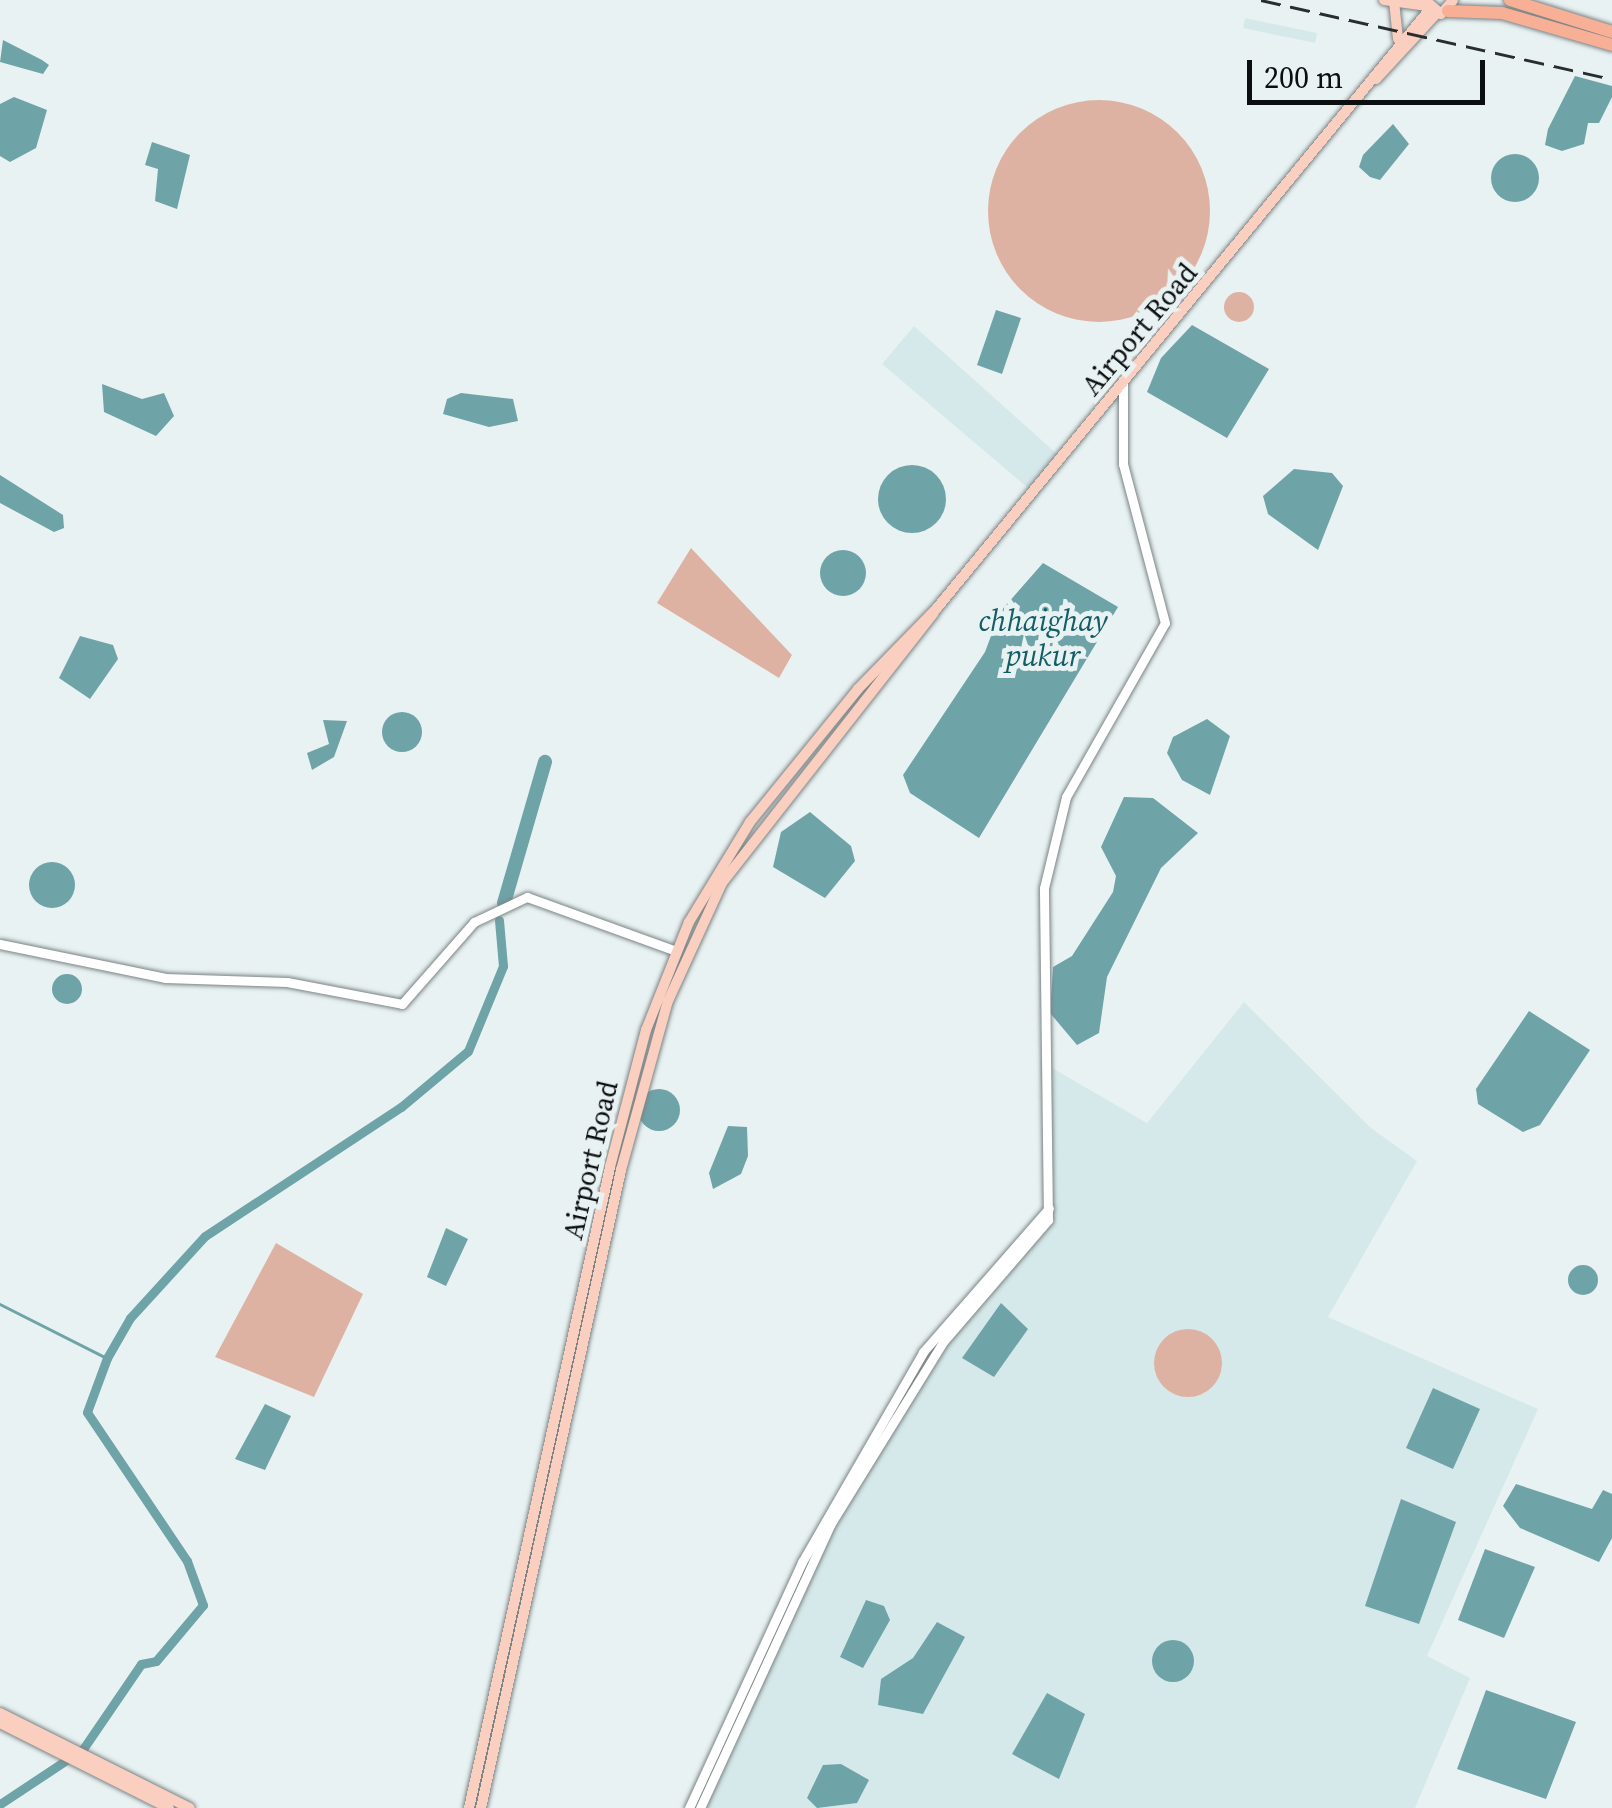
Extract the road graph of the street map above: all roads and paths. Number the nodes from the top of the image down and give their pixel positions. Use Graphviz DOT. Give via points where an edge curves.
graph roads {
  1 [pos="1384,0"];
  2 [pos="1510,0"];
  3 [pos="1394,1"];
  4 [pos="1436,7"];
  5 [pos="1612,32"];
  6 [pos="1397,45"];
  7 [pos="1612,45"];
  8 [pos="1376,79"];
  9 [pos="1124,380"];
  10 [pos="937,608"];
  11 [pos="0,944"];
  12 [pos="676,951"];
  13 [pos="1051,1206"];
  14 [pos="568,1385"];
  15 [pos="0,1712"];
  16 [pos="0,1723"];
  17 [pos="63,1750"];
  18 [pos="85,1760"];
  19 [pos="169,1808"];
  20 [pos="190,1808"];
  21 [pos="469,1808"];
  22 [pos="481,1808"];
  23 [pos="689,1808"];
  24 [pos="700,1808"];
  1 -- 3 [label="main road"];
  2 -- 5 [label="highway"];
  3 -- 4 [label="main road"];
  3 -- 6 [label="main road"];
  4 -- 6 [label="main road, Airport Road"];
  4 -- 7 [label="highway" via="1502,13"];
  4 -- 8 [label="main road, Airport Road"];
  6 -- 8 [label="main road, Airport Road"];
  8 -- 9 [label="main road, Airport Road"];
  9 -- 10 [label="main road, Airport Road"];
  9 -- 13 [label="main road" via="1123,464 1165,623 1066,797 1046,880"];
  10 -- 12 [label="main road, Airport Road" via="750,822"];
  10 -- 14 [label="main road, Airport Road" via="760,830 680,968 645,1072"];
  11 -- 12 [label="main road" via="165,978 287,982 402,1004 474,922 526,897"];
  12 -- 14 [label="main road, Airport Road" via="634,1070"];
  13 -- 23 [label="main road" via="923,1352 809,1549"];
  13 -- 24 [label="main road" via="1043,1230 932,1358 830,1525"];
  14 -- 21 [label="main road, Airport Road"];
  14 -- 22 [label="main road, Airport Road"];
  15 -- 17 [label="main road"];
  16 -- 17 [label="main road"];
  17 -- 18 [label="main road"];
  18 -- 19 [label="main road"];
  18 -- 20 [label="main road"];
}
